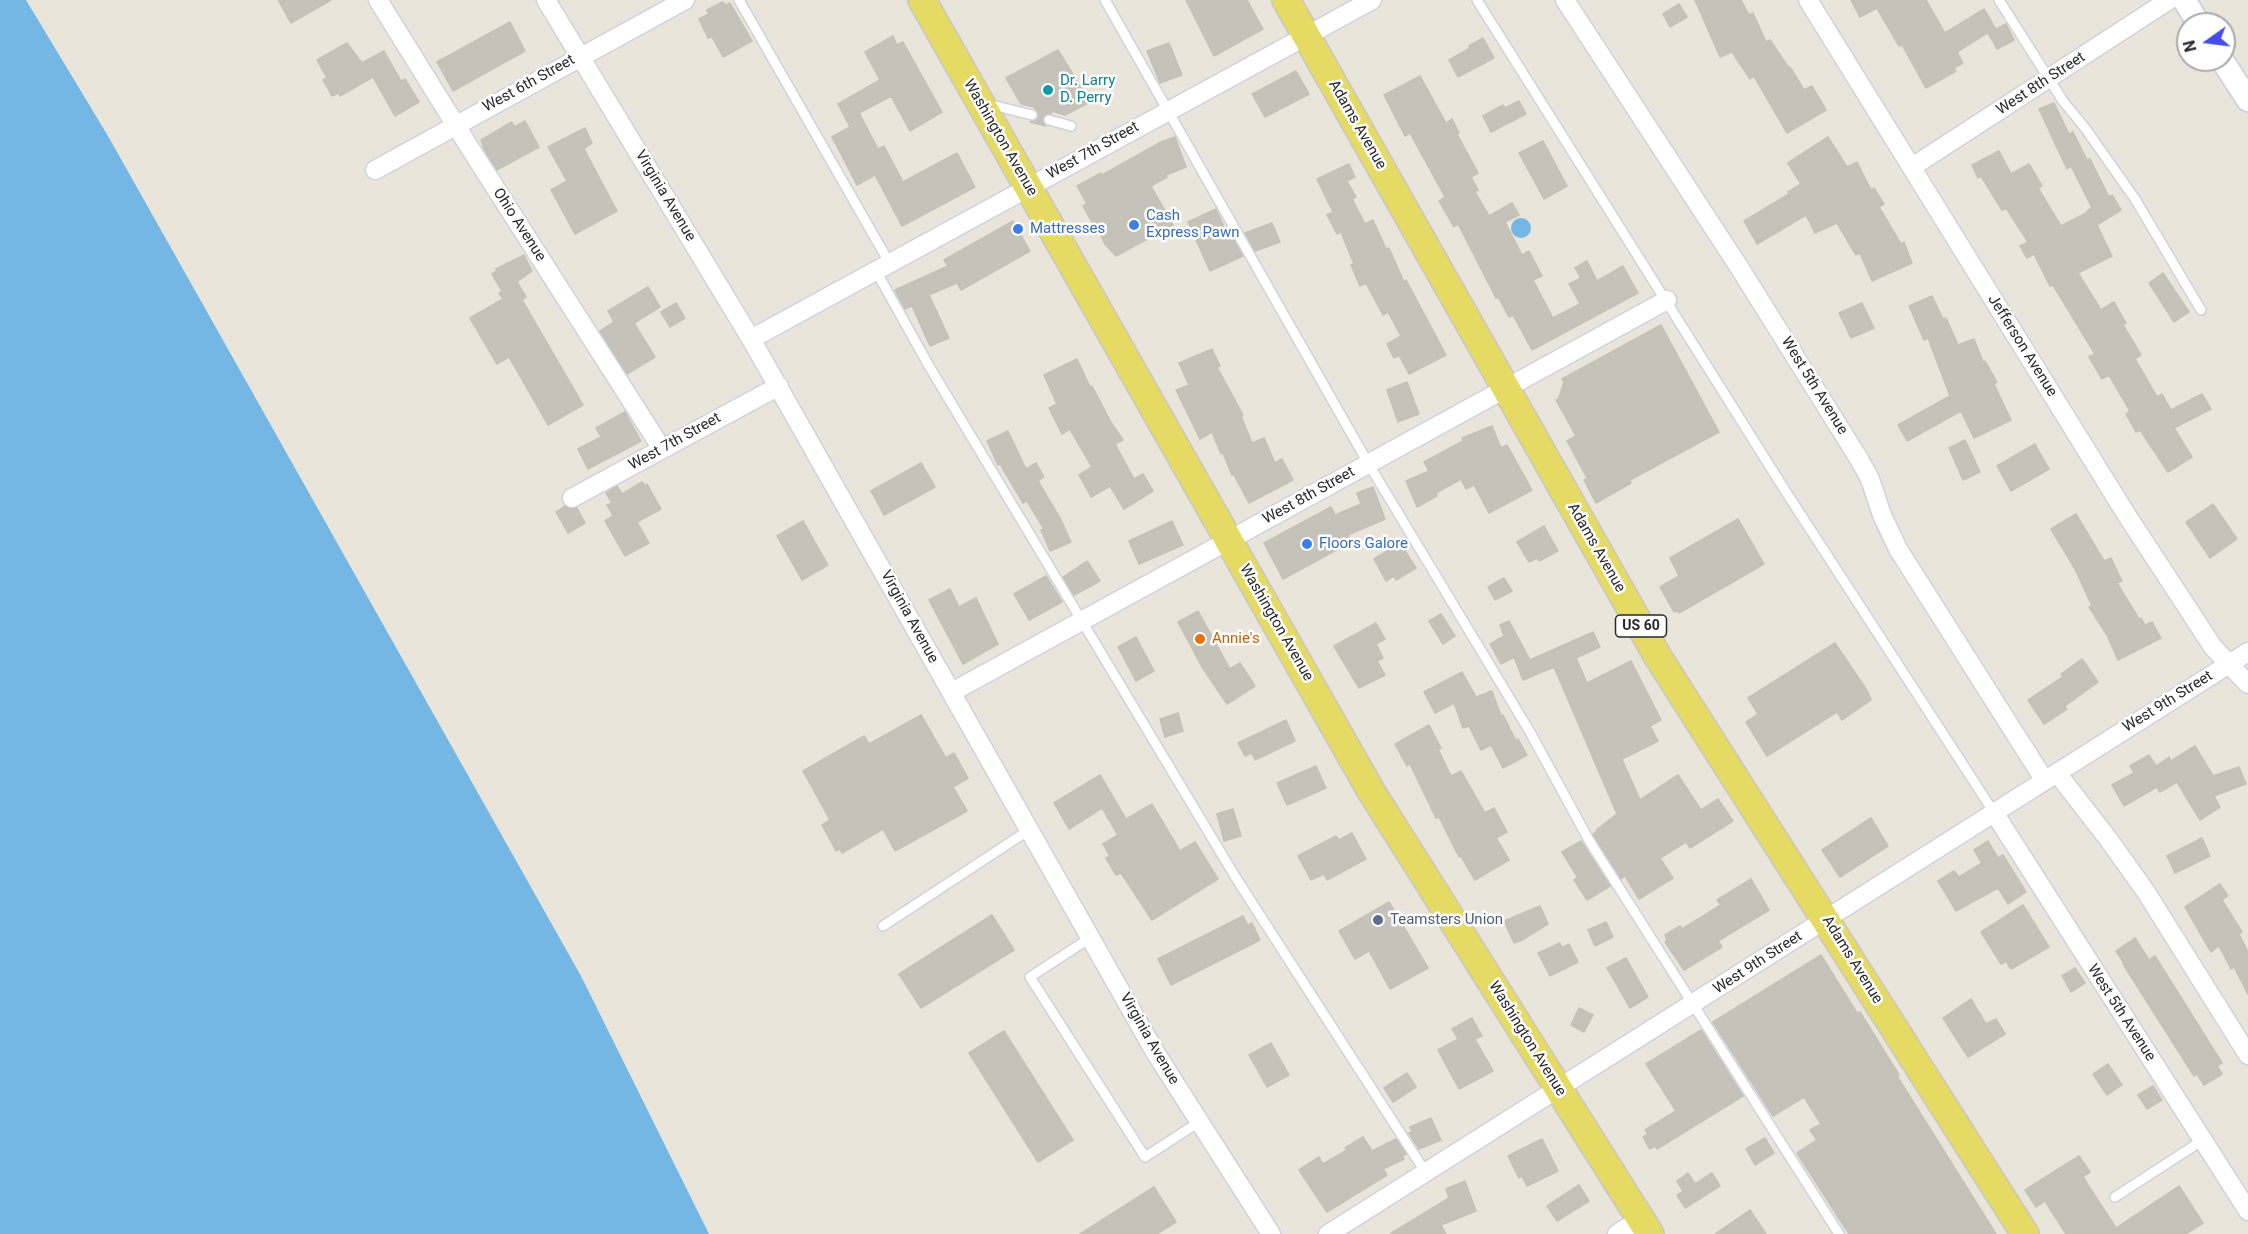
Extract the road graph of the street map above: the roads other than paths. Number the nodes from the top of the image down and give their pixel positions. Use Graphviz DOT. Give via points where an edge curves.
graph roads {
  1 [pos="378,0"];
  2 [pos="546,0"];
  3 [pos="685,0"];
  4 [pos="740,0"];
  5 [pos="922,0"];
  6 [pos="1105,0"];
  7 [pos="1286,0"];
  8 [pos="1372,0"];
  9 [pos="1477,0"];
  10 [pos="1565,0"];
  11 [pos="1808,0"];
  12 [pos="1999,0"];
  13 [pos="2169,0"];
  14 [pos="1305,34"];
  15 [pos="580,57"];
  16 [pos="2230,72"];
  17 [pos="2049,79"];
  18 [pos="2248,100"];
  19 [pos="980,102"];
  20 [pos="1167,110"];
  21 [pos="1032,115"];
  22 [pos="1049,120"];
  23 [pos="455,125"];
  24 [pos="1071,126"];
  25 [pos="1912,167"];
  26 [pos="375,170"];
  27 [pos="1028,187"];
  28 [pos="883,267"];
  29 [pos="1667,300"];
  30 [pos="2201,310"];
  31 [pos="751,339"];
  32 [pos="778,386"];
  33 [pos="1506,387"];
  34 [pos="662,449"];
  35 [pos="1368,463"];
  36 [pos="572,498"];
  37 [pos="1229,540"];
  38 [pos="1082,620"];
  39 [pos="2248,652"];
  40 [pos="2229,664"];
  41 [pos="2248,684"];
  42 [pos="951,692"];
  43 [pos="2051,777"];
  44 [pos="1995,814"];
  45 [pos="1029,830"];
  46 [pos="1826,919"];
  47 [pos="883,927"];
  48 [pos="1090,938"];
  49 [pos="1694,1004"];
  50 [pos="2248,1055"];
  51 [pos="1558,1090"];
  52 [pos="1199,1122"];
  53 [pos="2203,1140"];
  54 [pos="1426,1173"];
  55 [pos="2115,1197"];
  56 [pos="2248,1211"];
  57 [pos="1645,1227"];
  58 [pos="1270,1234"];
  59 [pos="1328,1234"];
  60 [pos="1617,1234"];
  61 [pos="1839,1234"];
  62 [pos="2025,1234"];
  1 -- 23 [label="street, Ohio Avenue"];
  2 -- 15 [label="street, Virginia Avenue"];
  3 -- 15 [label="street, West 6th Street"];
  4 -- 28 [label="lane"];
  5 -- 19 [label="main road, Washington Avenue"];
  6 -- 20 [label="lane"];
  7 -- 14 [label="main road, Adams Avenue / US 60"];
  8 -- 14 [label="street, West 7th Street"];
  9 -- 29 [label="lane"];
  10 -- 43 [label="street, West 5th Avenue" via="1798,358 1864,469 1898,549"];
  11 -- 25 [label="street, Jefferson Avenue"];
  12 -- 17 [label="lane"];
  13 -- 17 [label="street, West 8th Street"];
  14 -- 20 [label="street, West 7th Street"];
  14 -- 33 [label="main road, Adams Avenue / US 60"];
  15 -- 23 [label="street, West 6th Street"];
  15 -- 31 [label="street, Virginia Avenue"];
  16 -- 18 [label="street"];
  17 -- 25 [label="street, West 8th Street"];
  17 -- 30 [label="lane" via="2135,200"];
  19 -- 21 [label="lane"];
  19 -- 27 [label="main road, Washington Avenue"];
  20 -- 27 [label="street, West 7th Street"];
  20 -- 35 [label="lane"];
  22 -- 24 [label="lane"];
  23 -- 26 [label="street, West 6th Street"];
  23 -- 34 [label="street, Ohio Avenue"];
  25 -- 40 [label="street, Jefferson Avenue" via="2126,514 2202,632"];
  27 -- 28 [label="street, West 7th Street"];
  27 -- 37 [label="main road, Washington Avenue"];
  28 -- 31 [label="street, West 7th Street"];
  28 -- 38 [label="lane" via="929,366"];
  29 -- 33 [label="street, West 8th Street"];
  29 -- 44 [label="lane"];
  31 -- 32 [label="street, Virginia Avenue"];
  32 -- 34 [label="street, West 7th Street"];
  32 -- 42 [label="street, Virginia Avenue"];
  33 -- 35 [label="street, West 8th Street"];
  33 -- 46 [label="main road, Adams Avenue / US 60" via="1658,657"];
  34 -- 36 [label="street, West 7th Street"];
  35 -- 37 [label="street, West 8th Street"];
  35 -- 49 [label="lane" via="1530,732 1590,842"];
  37 -- 38 [label="street, West 8th Street"];
  37 -- 51 [label="main road, Washington Avenue" via="1400,839"];
  38 -- 42 [label="street, West 8th Street"];
  38 -- 54 [label="lane" via="1236,878"];
  39 -- 40 [label="street, West 9th Street"];
  40 -- 41 [label="street, Jefferson Avenue"];
  40 -- 43 [label="street, West 9th Street"];
  42 -- 45 [label="street, Virginia Avenue"];
  43 -- 44 [label="street, West 9th Street"];
  43 -- 50 [label="street, West 5th Avenue" via="2146,892"];
  44 -- 46 [label="street, West 9th Street"];
  44 -- 53 [label="street, West 5th Avenue"];
  45 -- 47 [label="lane"];
  45 -- 48 [label="street, Virginia Avenue"];
  46 -- 49 [label="street, West 9th Street"];
  46 -- 62 [label="main road, Adams Avenue / US 60"];
  48 -- 52 [label="street, Virginia Avenue"];
  48 -- 52 [label="lane" via="1030,976 1145,1157"];
  49 -- 51 [label="street, West 9th Street"];
  49 -- 61 [label="lane"];
  51 -- 54 [label="street, West 9th Street"];
  51 -- 57 [label="main road, Washington Avenue"];
  52 -- 58 [label="street, Virginia Avenue"];
  53 -- 55 [label="lane"];
  53 -- 56 [label="street, West 5th Avenue"];
  54 -- 59 [label="street, West 9th Street"];
  57 -- 60 [label="street"];
}
